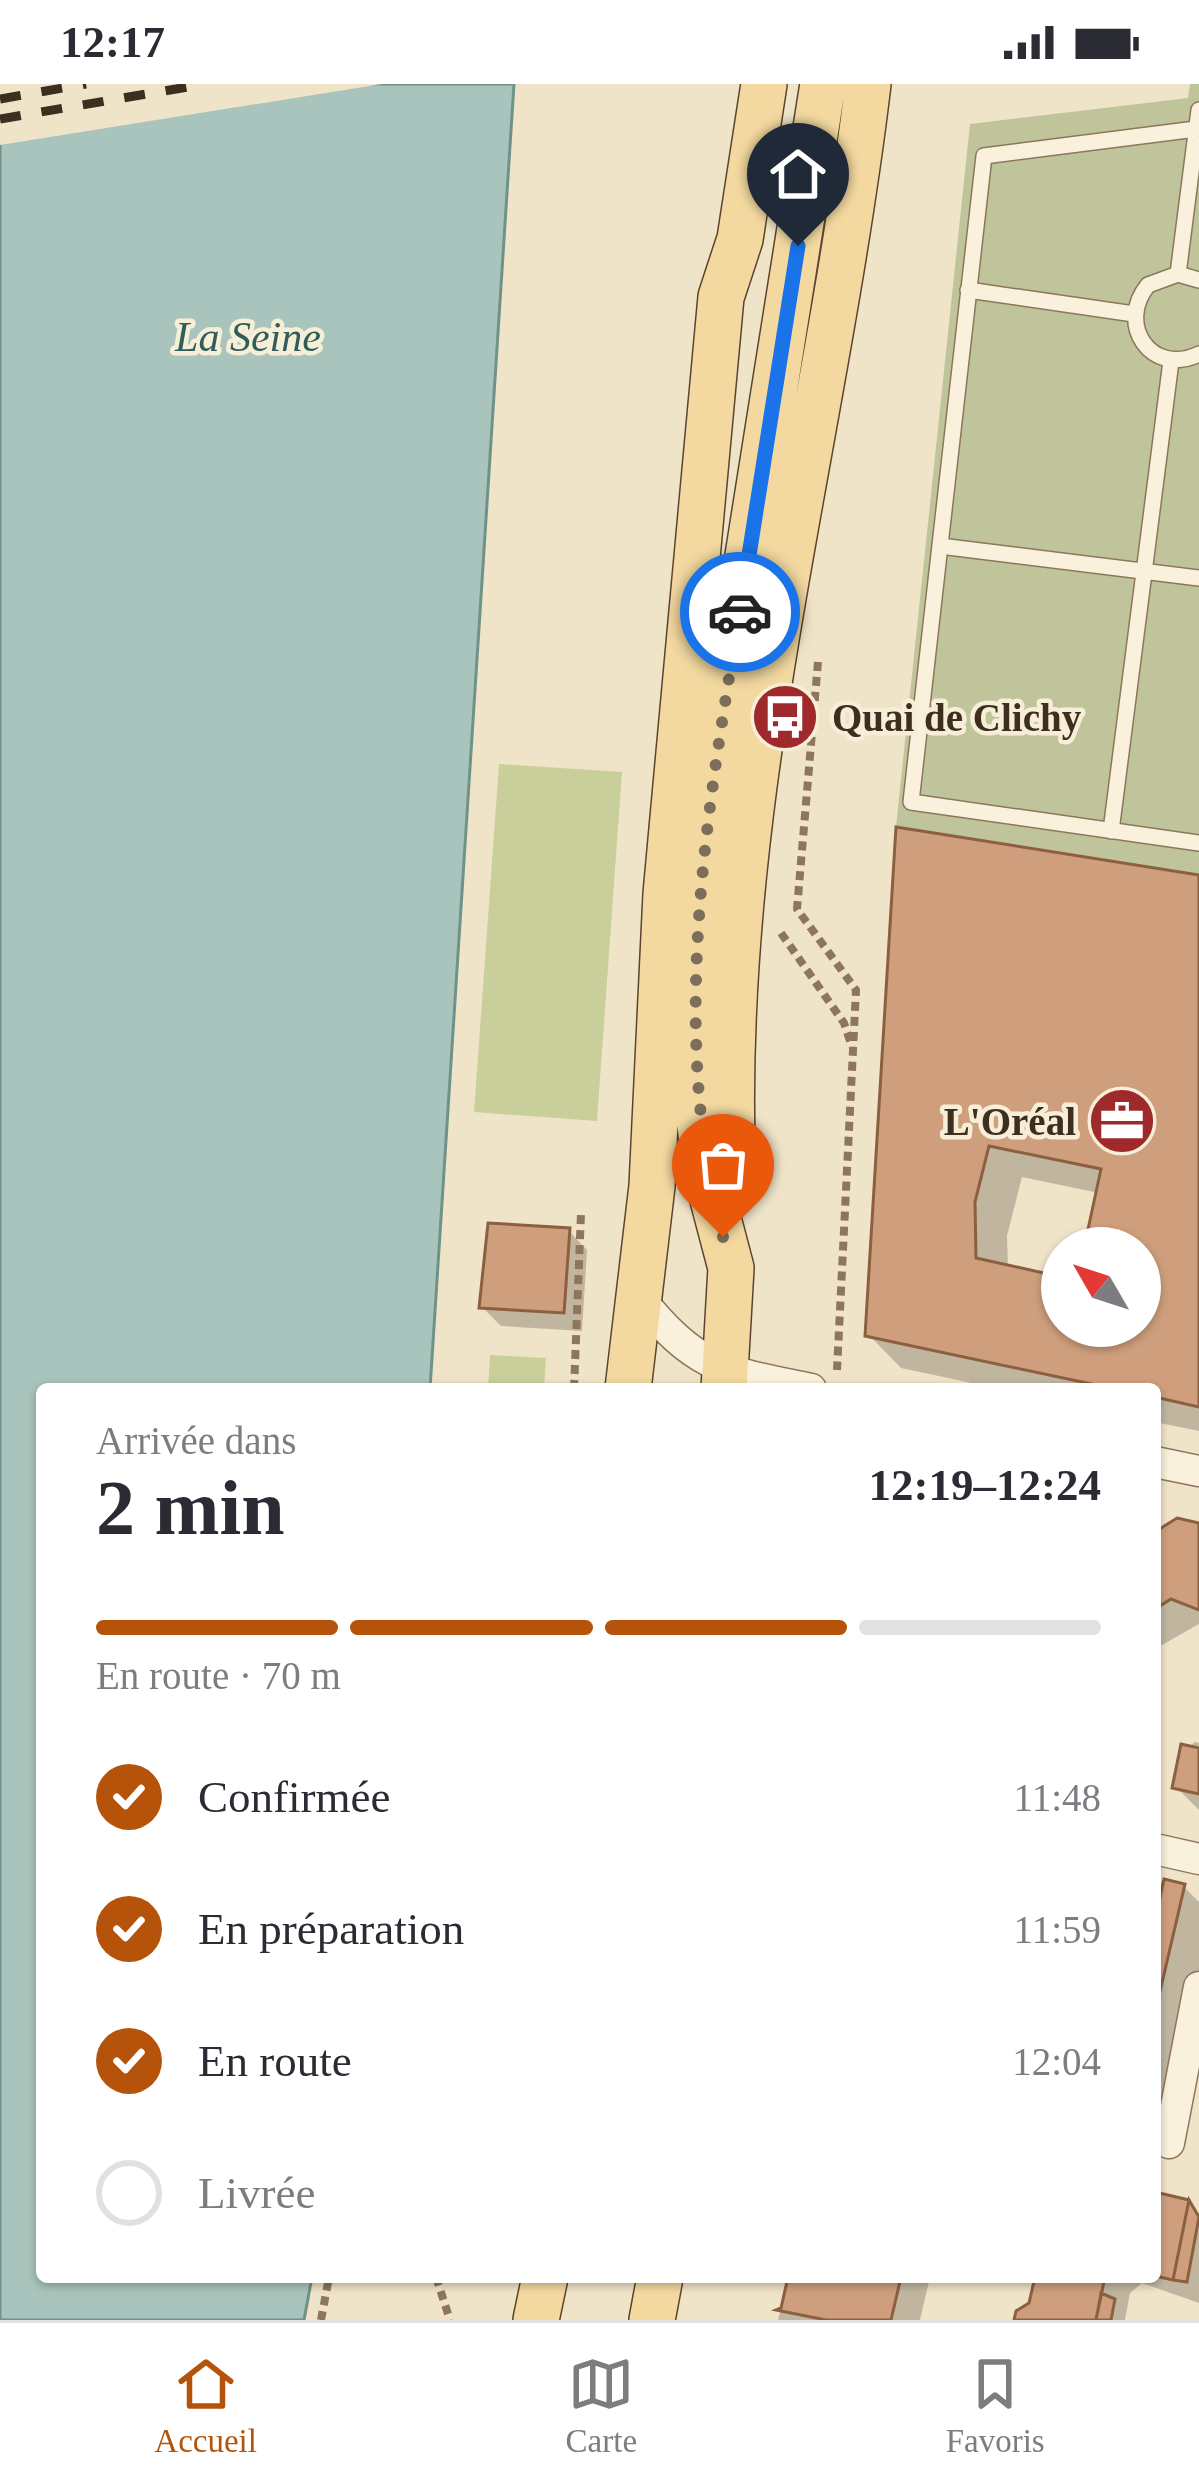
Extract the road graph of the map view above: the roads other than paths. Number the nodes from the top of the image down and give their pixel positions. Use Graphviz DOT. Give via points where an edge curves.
graph roads {
  1 [pos="731,84"];
  2 [pos="764,84"];
  3 [pos="823,84"];
  4 [pos="868,84"];
  5 [pos="1199,110"];
  6 [pos="1196,129"];
  7 [pos="1178,274"];
  8 [pos="1199,280"];
  9 [pos="968,290"];
  10 [pos="721,297"];
  11 [pos="1133,314"];
  12 [pos="1199,355"];
  13 [pos="1171,361"];
  14 [pos="940,546"];
  15 [pos="1145,572"];
  16 [pos="1199,578"];
  17 [pos="1111,831"];
  18 [pos="1199,843"];
  19 [pos="731,1268"];
  20 [pos="638,1295"];
  21 [pos="724,1380"];
  22 [pos="629,1383"];
  23 [pos="1161,1463"];
  24 [pos="1199,1472"];
  25 [pos="1161,1850"];
  26 [pos="1199,1859"];
  27 [pos="1199,1987"];
  28 [pos="1174,2144"];
  29 [pos="544,2283"];
  30 [pos="659,2283"];
  31 [pos="536,2320"];
  32 [pos="652,2320"];
  1 -- 10 [label="main road"];
  2 -- 10 [label="main road" via="740,239"];
  3 -- 19 [label="main road" via="726,694 697,955 698,1101 706,1174"];
  4 -- 19 [label="main road" via="754,767 731,1026"];
  5 -- 6 [label="lane"];
  6 -- 7 [label="lane"];
  6 -- 9 [label="lane" via="983,156"];
  7 -- 8 [label="lane"];
  7 -- 11 [label="lane" via="1148,285"];
  9 -- 11 [label="lane"];
  9 -- 14 [label="lane"];
  10 -- 20 [label="main road"];
  11 -- 13 [label="lane" via="1140,341"];
  12 -- 13 [label="lane"];
  13 -- 15 [label="lane"];
  14 -- 15 [label="lane"];
  14 -- 17 [label="lane" via="910,802"];
  15 -- 16 [label="lane"];
  15 -- 17 [label="lane"];
  17 -- 18 [label="lane"];
  19 -- 21 [label="main road"];
  20 -- 21 [label="street" via="686,1351"];
  20 -- 22 [label="main road"];
  23 -- 24 [label="street"];
  25 -- 26 [label="street"];
  27 -- 28 [label="street"];
  29 -- 31 [label="main road"];
  30 -- 32 [label="main road"];
}
